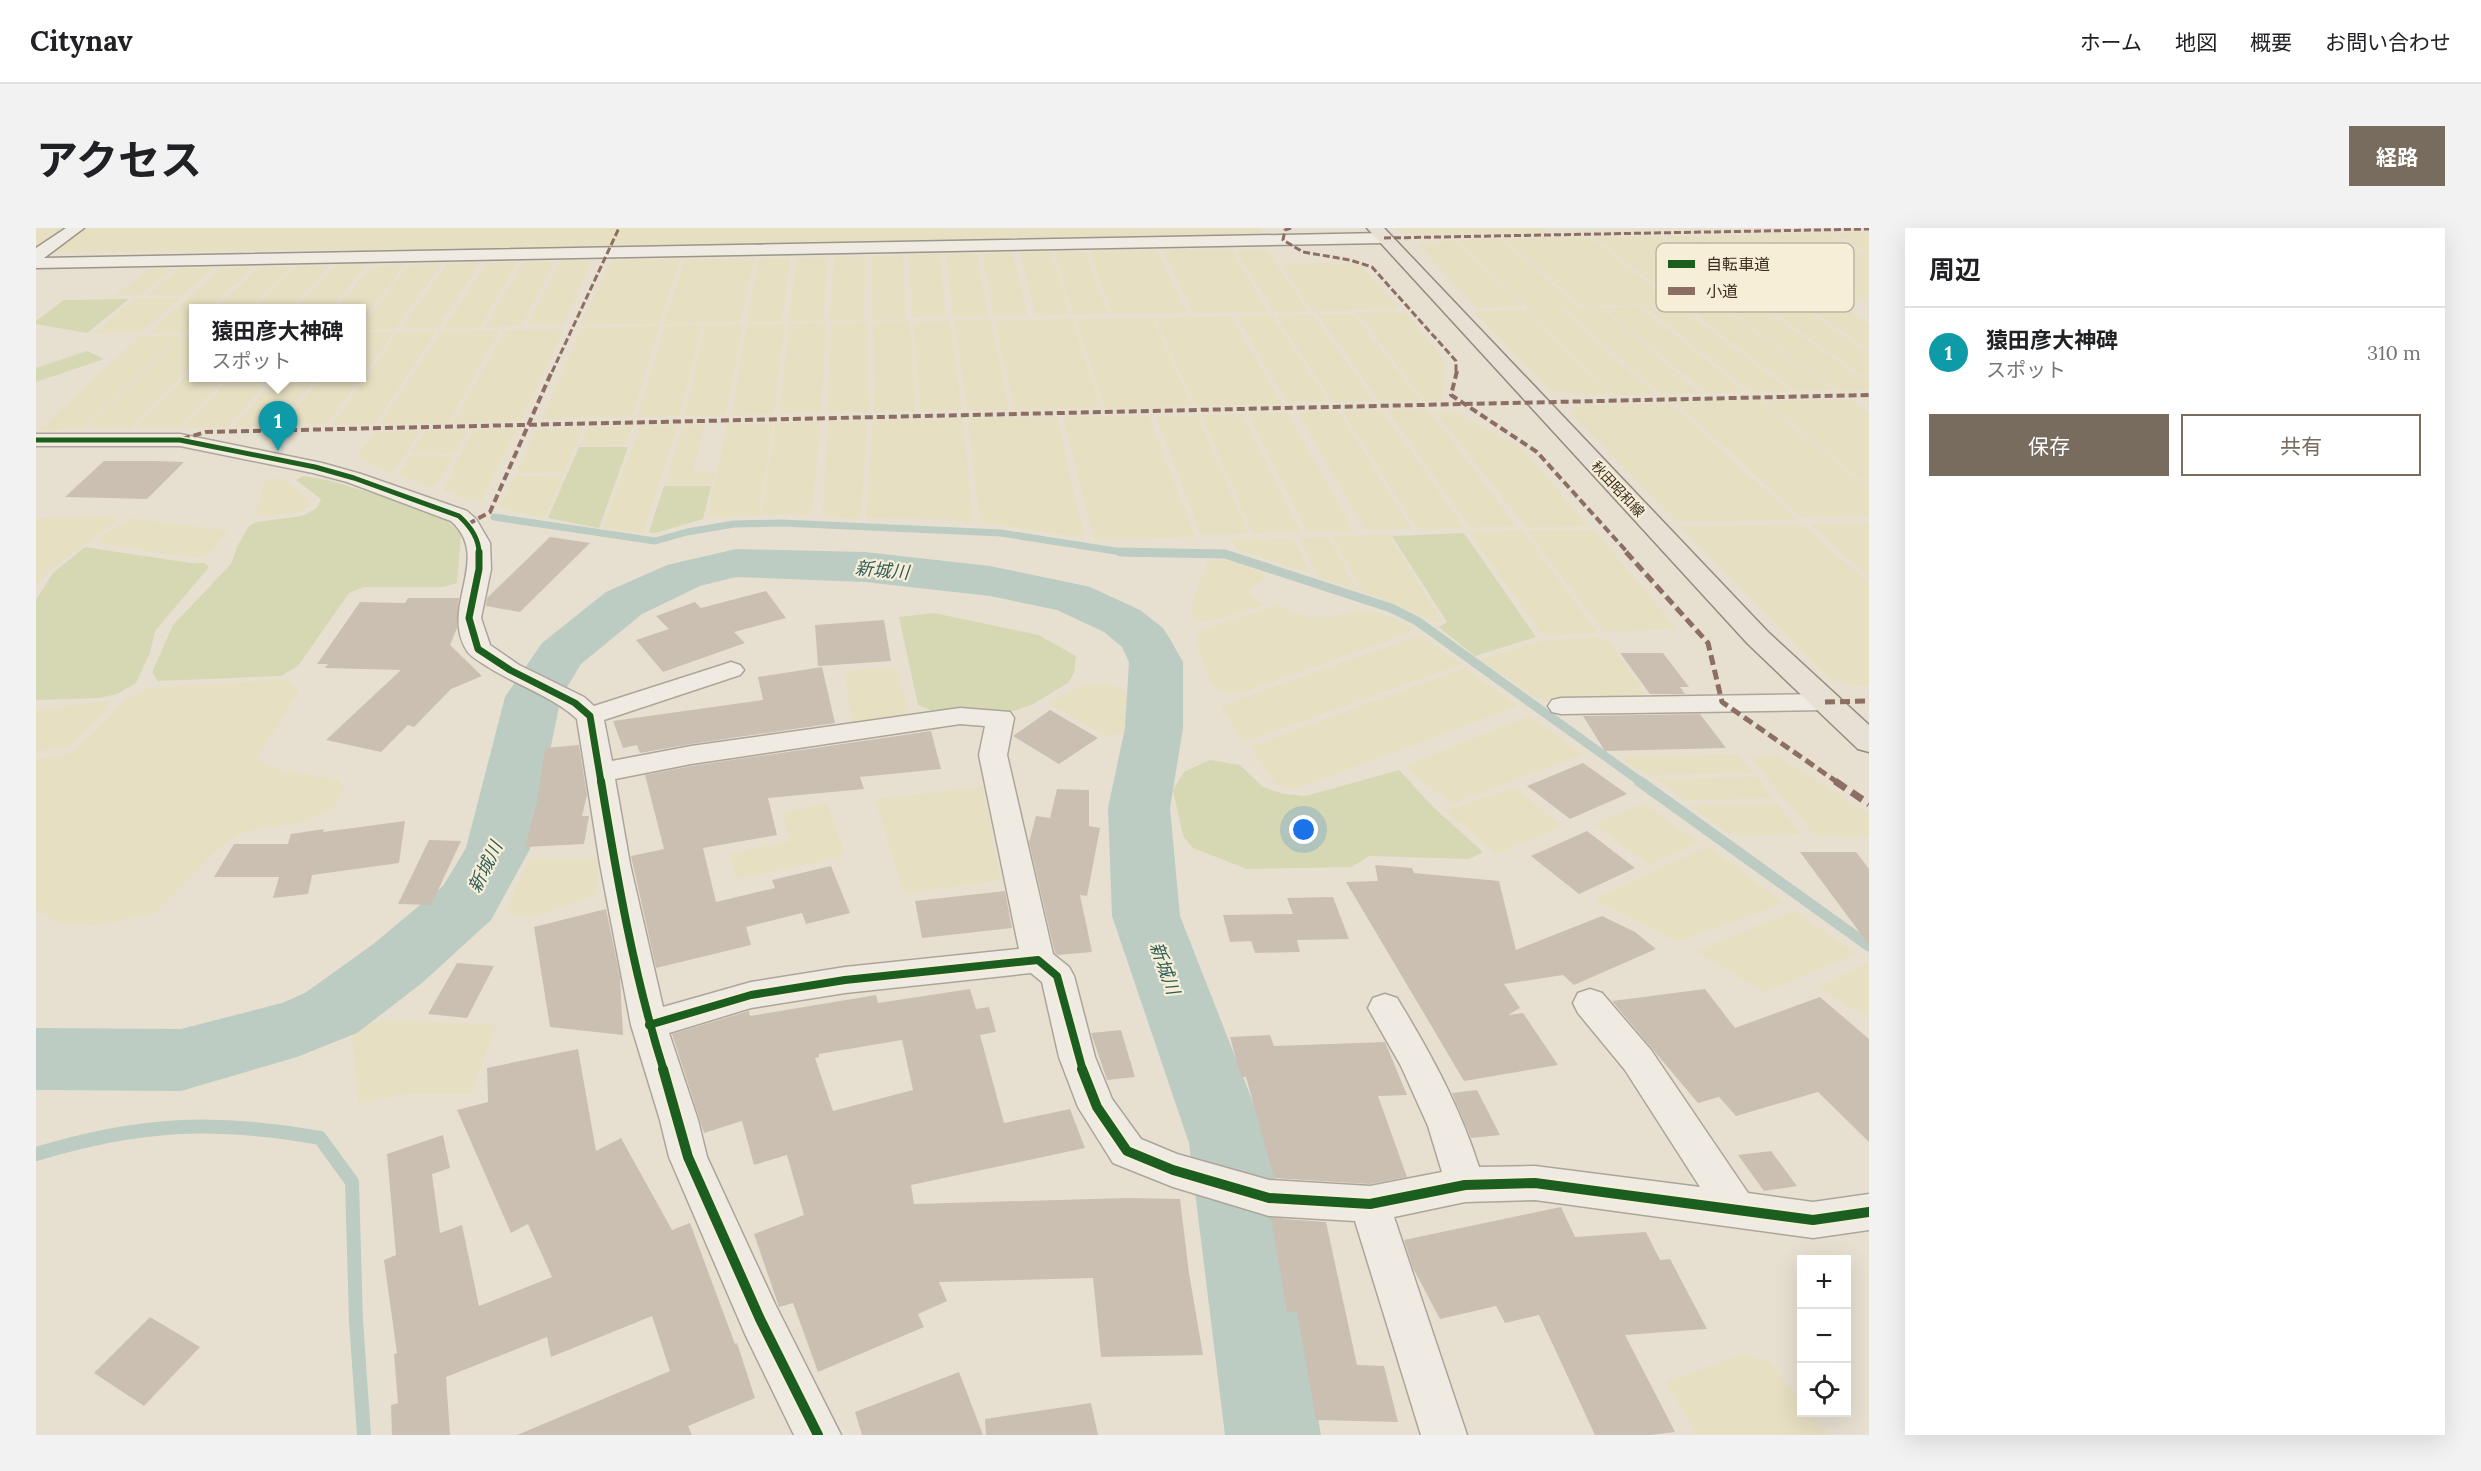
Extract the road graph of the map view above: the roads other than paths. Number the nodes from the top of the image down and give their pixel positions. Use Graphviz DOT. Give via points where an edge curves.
graph roads {
  1 [pos="76,228"];
  2 [pos="1380,233"];
  3 [pos="36,256"];
  4 [pos="36,263"];
  5 [pos="36,440"];
  6 [pos="731,670"];
  7 [pos="1825,702"];
  8 [pos="1562,706"];
  9 [pos="583,709"];
  10 [pos="1869,742"];
  11 [pos="599,773"];
  12 [pos="1038,960"];
  13 [pos="1590,1003"];
  14 [pos="1385,1008"];
  15 [pos="649,1025"];
  16 [pos="1465,1185"];
  17 [pos="1370,1203"];
  18 [pos="1736,1209"];
  19 [pos="1869,1212"];
  20 [pos="811,1433"];
  21 [pos="1444,1435"];
  1 -- 3 [label="street"];
  2 -- 4 [label="street"];
  2 -- 7 [label="main road, 秋田昭和線" via="1726,605"];
  5 -- 9 [label="street" via="180,440 315,467 459,516 479,543 469,618 478,649"];
  6 -- 9 [label="street"];
  7 -- 8 [label="street"];
  7 -- 10 [label="main road, 秋田昭和線"];
  9 -- 11 [label="street"];
  11 -- 12 [label="street" via="691,755 960,716 1000,718 993,755"];
  11 -- 15 [label="street"];
  12 -- 15 [label="street" via="845,980 751,995"];
  12 -- 17 [label="street" via="1057,976 1077,1057 1097,1107 1126,1151 1173,1170 1269,1198"];
  13 -- 18 [label="street" via="1638,1060"];
  14 -- 16 [label="street" via="1416,1060 1447,1126"];
  15 -- 20 [label="street" via="688,1157"];
  16 -- 17 [label="street"];
  16 -- 18 [label="street" via="1535,1183"];
  17 -- 21 [label="street"];
  18 -- 19 [label="street" via="1813,1220"];
}
